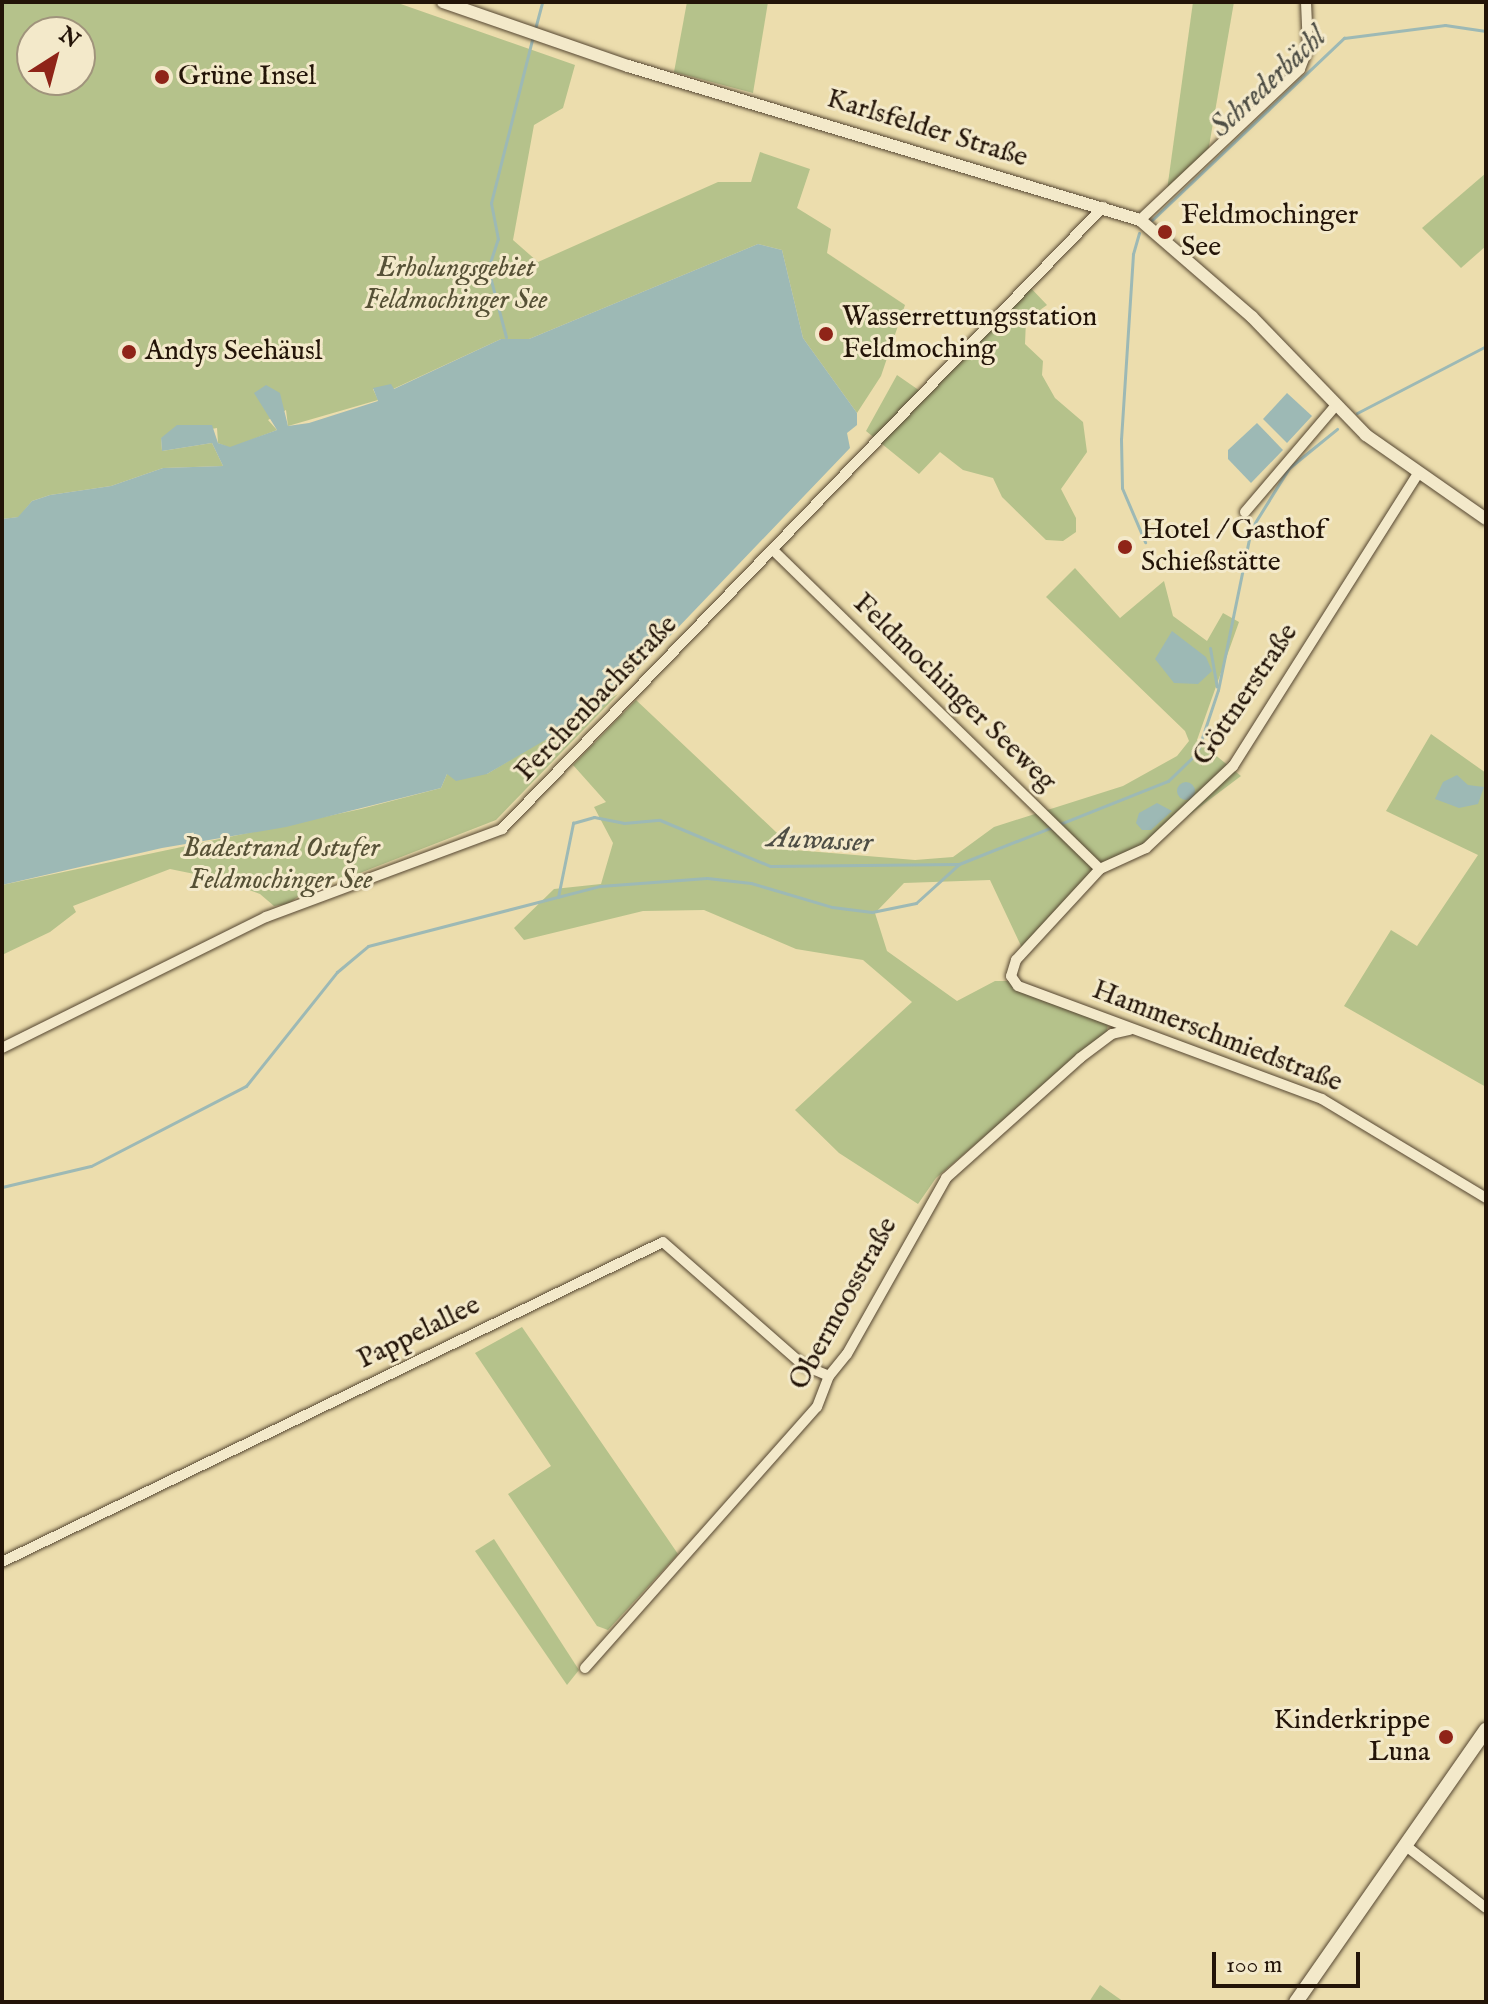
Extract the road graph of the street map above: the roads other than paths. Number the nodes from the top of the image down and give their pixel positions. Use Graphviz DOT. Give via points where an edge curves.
graph roads {
  1 [pos="443,2"];
  2 [pos="1306,2"];
  3 [pos="1103,207"];
  4 [pos="1140,220"];
  5 [pos="1336,405"];
  6 [pos="1419,472"];
  7 [pos="1245,512"];
  8 [pos="1486,519"];
  9 [pos="774,551"];
  10 [pos="1100,869"];
  11 [pos="1011,976"];
  12 [pos="1136,1030"];
  13 [pos="2,1048"];
  14 [pos="1486,1198"];
  15 [pos="829,1376"];
  16 [pos="2,1562"];
  17 [pos="585,1668"];
  18 [pos="1486,1730"];
  19 [pos="1406,1846"];
  20 [pos="1486,1908"];
  21 [pos="1296,2002"];
  1 -- 3 [label="street, Karlsfelder Straße" via="543,39"];
  2 -- 4 [label="street" via="1308,48 1300,69"];
  3 -- 4 [label="street, Karlsfelder Straße"];
  3 -- 9 [label="street, Ferchenbachstraße"];
  4 -- 5 [label="street, Karlsfelder Straße" via="1252,317"];
  5 -- 6 [label="street, Karlsfelder Straße" via="1366,435"];
  5 -- 7 [label="street"];
  6 -- 8 [label="street, Karlsfelder Straße"];
  6 -- 10 [label="street, Göttnerstraße" via="1233,766 1146,848"];
  9 -- 10 [label="street, Feldmochinger Seeweg"];
  9 -- 13 [label="street, Ferchenbachstraße" via="502,829 266,917"];
  10 -- 11 [label="street, Göttnerstraße" via="1016,960"];
  11 -- 12 [label="street, Hammerschmiedstraße" via="1018,986"];
  12 -- 14 [label="street, Hammerschmiedstraße" via="1322,1099"];
  12 -- 15 [label="street, Obermoosstraße" via="1112,1034 1080,1058 946,1178 847,1354"];
  15 -- 16 [label="street, Pappelallee" via="803,1365 663,1242"];
  15 -- 17 [label="street, Obermoosstraße" via="817,1407"];
  18 -- 19 [label="main road"];
  19 -- 20 [label="street"];
  19 -- 21 [label="main road"];
}
